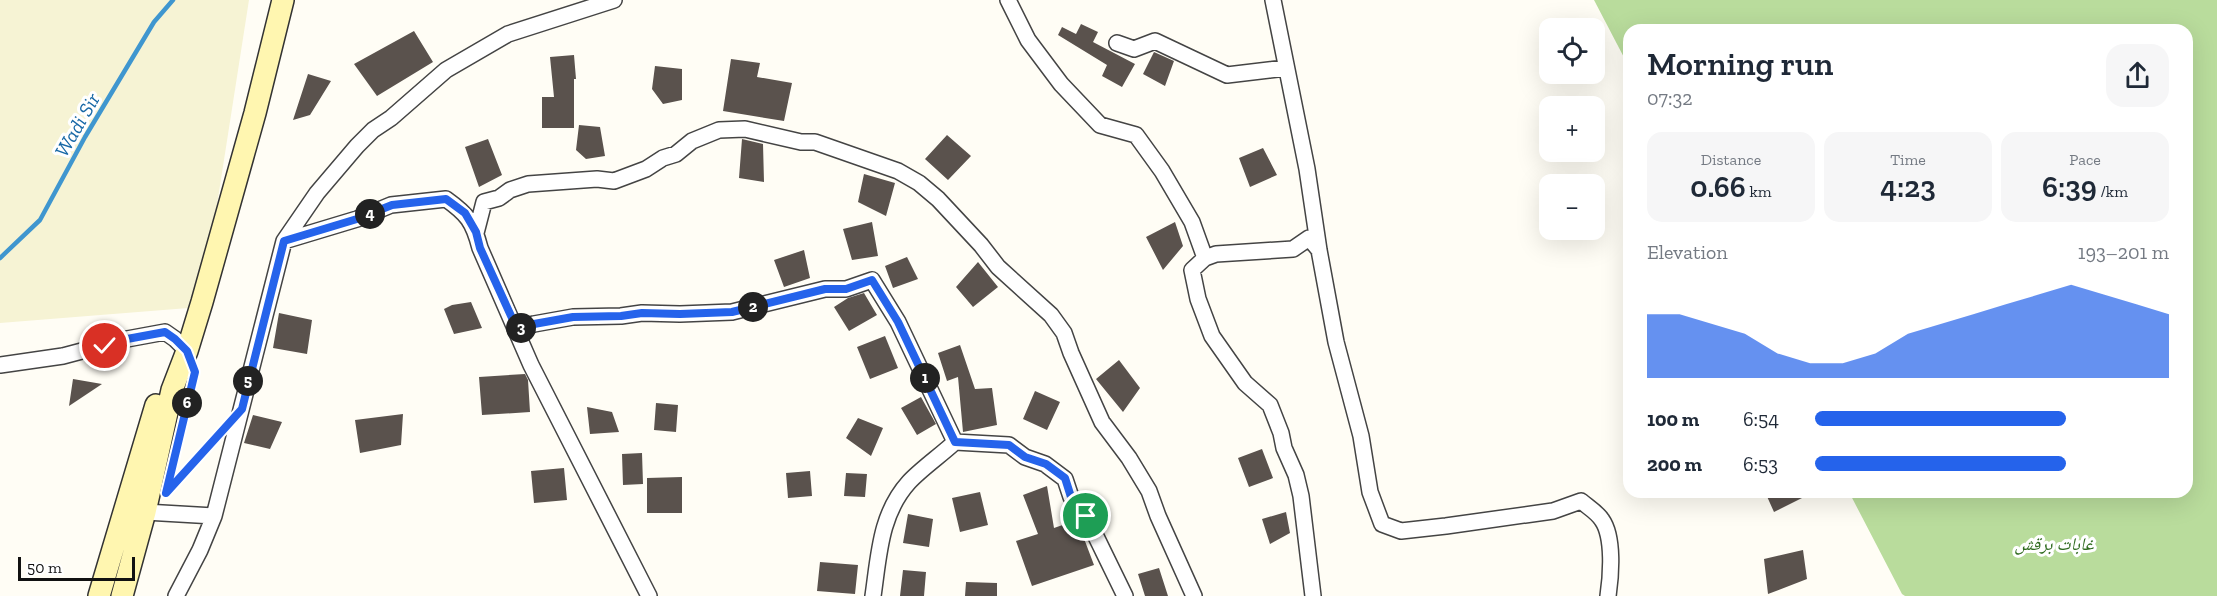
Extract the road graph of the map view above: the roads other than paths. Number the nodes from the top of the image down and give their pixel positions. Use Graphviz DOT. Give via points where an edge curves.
graph roads {
  1 [pos="284,0"];
  2 [pos="614,0"];
  3 [pos="1008,0"];
  4 [pos="1273,0"];
  5 [pos="1117,44"];
  6 [pos="1286,68"];
  7 [pos="476,232"];
  8 [pos="284,241"];
  9 [pos="1319,250"];
  10 [pos="1205,258"];
  11 [pos="517,329"];
  12 [pos="187,351"];
  13 [pos="0,365"];
  14 [pos="172,390"];
  15 [pos="955,442"];
  16 [pos="145,512"];
  17 [pos="214,516"];
  18 [pos="99,596"];
  19 [pos="122,596"];
  20 [pos="176,596"];
  21 [pos="649,596"];
  22 [pos="873,596"];
  23 [pos="1125,596"];
  24 [pos="1194,596"];
  25 [pos="1313,596"];
  26 [pos="1608,596"];
  1 -- 12 [label="main road"];
  2 -- 8 [label="street" via="508,34 446,70 357,146 317,193"];
  3 -- 10 [label="street" via="1028,40 1068,92 1100,125 1136,135 1192,222"];
  4 -- 6 [label="street"];
  5 -- 6 [label="street" via="1134,49 1155,41 1227,75"];
  6 -- 9 [label="street"];
  7 -- 8 [label="street" via="465,213 446,199 392,205"];
  7 -- 11 [label="street"];
  7 -- 24 [label="street" via="484,202 510,190 528,184 614,181 646,169 692,141 719,130 746,129 815,142 898,171 938,199 1064,333 1102,422 1149,491"];
  8 -- 17 [label="street"];
  9 -- 10 [label="street" via="1309,238 1293,249"];
  9 -- 26 [label="street" via="1370,492 1382,524 1401,531 1446,526 1553,510 1581,501 1601,518 1607,529"];
  10 -- 25 [label="street" via="1192,270 1212,336 1245,383 1270,405 1296,475"];
  11 -- 15 [label="street" via="573,317 732,312 872,280 898,322"];
  11 -- 21 [label="street" via="531,365"];
  12 -- 13 [label="street" via="165,332 63,356"];
  12 -- 14 [label="main road"];
  14 -- 16 [label="main road"];
  14 -- 18 [label="main road" via="155,407"];
  15 -- 22 [label="street" via="910,482 888,513"];
  15 -- 23 [label="street" via="1009,445 1065,478 1071,497 1086,516"];
  16 -- 17 [label="street"];
  16 -- 19 [label="main road"];
  17 -- 20 [label="street"];
}
